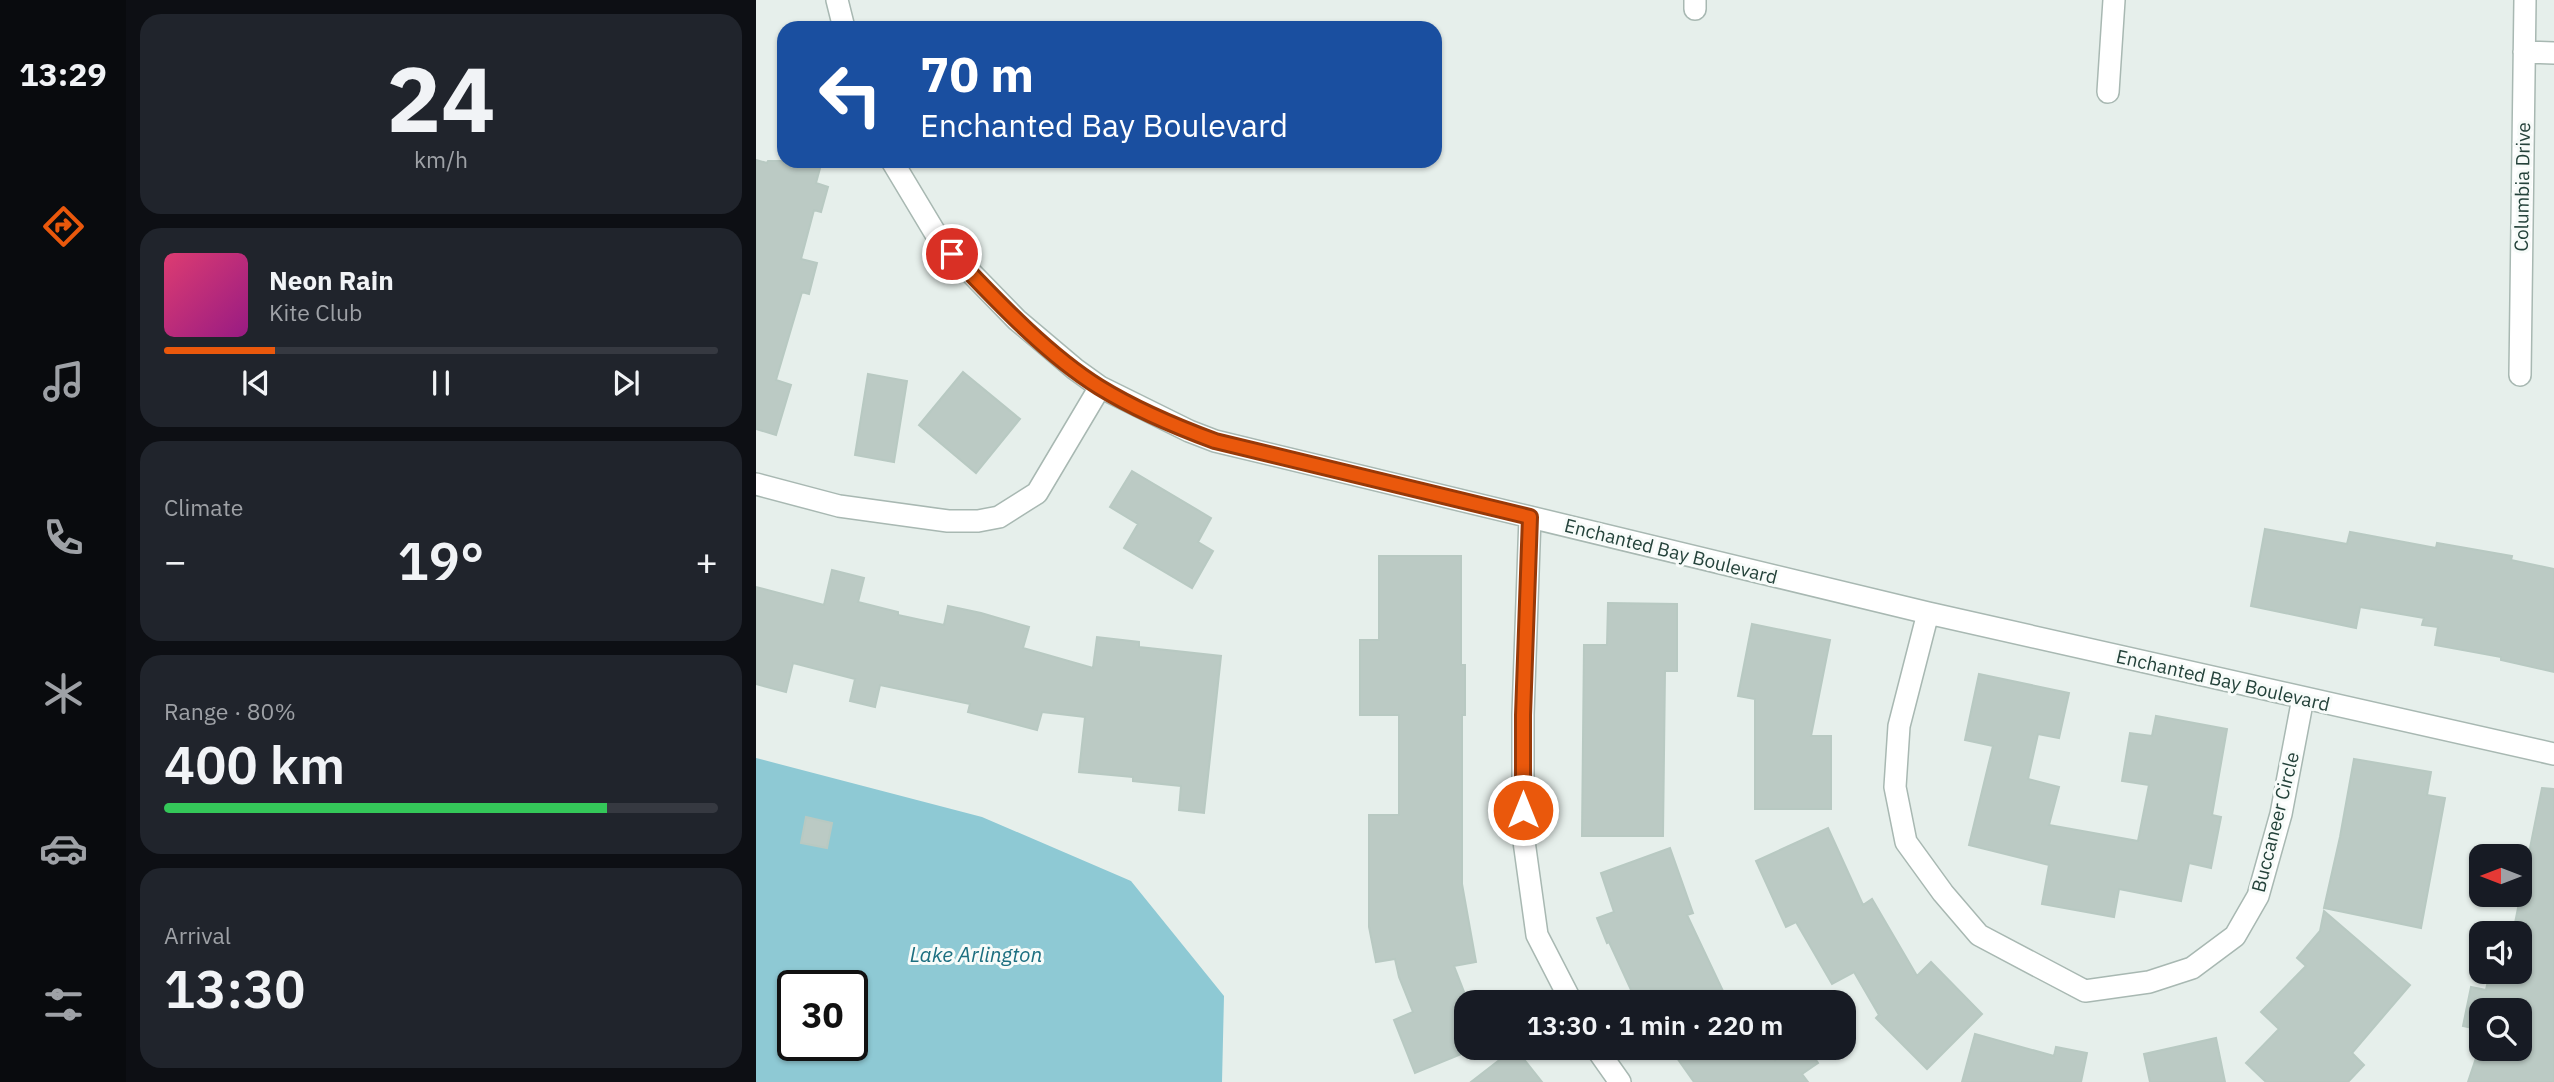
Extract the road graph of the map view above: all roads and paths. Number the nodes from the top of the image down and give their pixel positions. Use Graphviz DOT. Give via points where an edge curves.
graph roads {
  1 [pos="837,0"];
  2 [pos="2114,0"];
  3 [pos="2525,0"];
  4 [pos="842,21"];
  5 [pos="2524,52"];
  6 [pos="2554,53"];
  7 [pos="2108,92"];
  8 [pos="896,168"];
  9 [pos="2520,375"];
  10 [pos="1100,387"];
  11 [pos="756,484"];
  12 [pos="1530,517"];
  13 [pos="1928,613"];
  14 [pos="2303,698"];
  15 [pos="2554,754"];
  16 [pos="1566,990"];
  17 [pos="1604,1060"];
  18 [pos="1620,1082"];
  1 -- 4 [label="street"];
  2 -- 7 [label="street"];
  3 -- 5 [label="street, Columbia Drive"];
  5 -- 6 [label="street"];
  5 -- 9 [label="street, Columbia Drive"];
  8 -- 10 [label="street, Enchanted Bay Boulevard" via="940,241 1017,320"];
  10 -- 11 [label="street" via="1037,493 999,517 948,521 839,506"];
  10 -- 12 [label="street, Enchanted Bay Boulevard" via="1215,441"];
  12 -- 13 [label="street, Enchanted Bay Boulevard"];
  12 -- 16 [label="street" via="1523,834 1537,935"];
  13 -- 14 [label="street, Enchanted Bay Boulevard"];
  13 -- 14 [label="street, Buccaneer Circle" via="1899,726 1895,787 1906,842 1979,935 2085,991 2149,982 2192,968 2235,936 2258,896 2281,814"];
  14 -- 15 [label="street, Enchanted Bay Boulevard"];
  17 -- 18 [label="street"];
}
